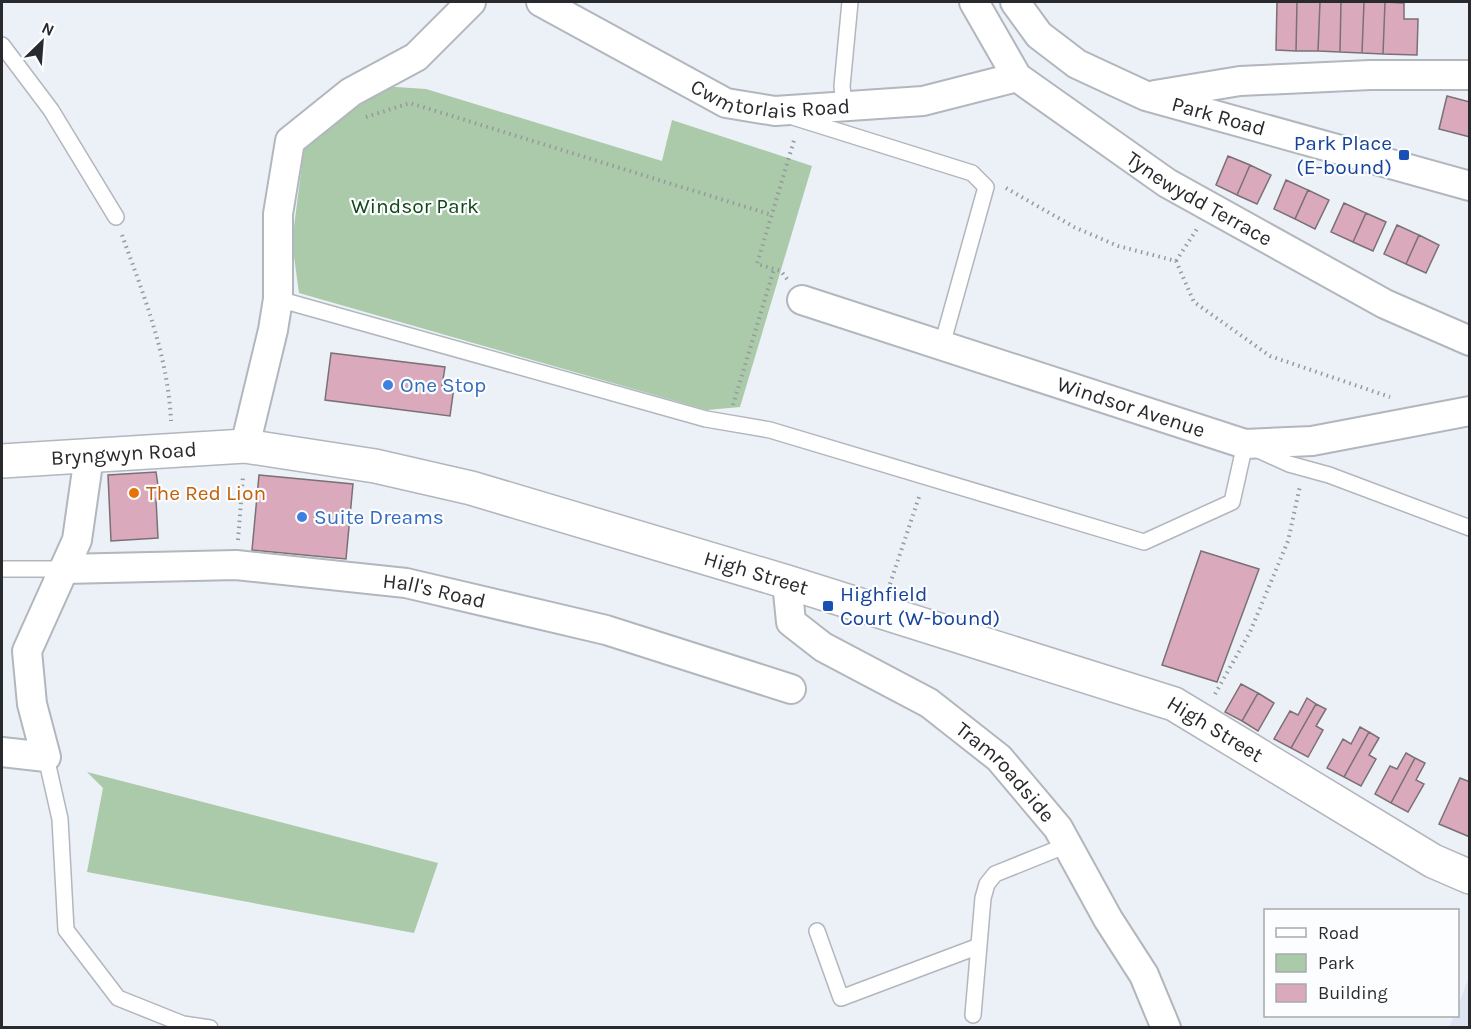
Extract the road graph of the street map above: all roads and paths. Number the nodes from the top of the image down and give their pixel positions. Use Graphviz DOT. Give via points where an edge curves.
graph roads {
  1 [pos="471,2"];
  2 [pos="850,2"];
  3 [pos="974,2"];
  4 [pos="1016,2"];
  5 [pos="558,6"];
  6 [pos="2,45"];
  7 [pos="1470,75"];
  8 [pos="1017,77"];
  9 [pos="1146,96"];
  10 [pos="844,107"];
  11 [pos="788,116"];
  12 [pos="357,120"];
  13 [pos="972,173"];
  14 [pos="1470,186"];
  15 [pos="1211,208"];
  16 [pos="772,215"];
  17 [pos="116,218"];
  18 [pos="1176,261"];
  19 [pos="774,268"];
  20 [pos="278,299"];
  21 [pos="802,300"];
  22 [pos="1470,341"];
  23 [pos="942,345"];
  24 [pos="1393,398"];
  25 [pos="1470,411"];
  26 [pos="728,423"];
  27 [pos="1245,444"];
  28 [pos="245,446"];
  29 [pos="172,449"];
  30 [pos="89,456"];
  31 [pos="2,461"];
  32 [pos="1304,468"];
  33 [pos="926,476"];
  34 [pos="1470,528"];
  35 [pos="236,565"];
  36 [pos="2,569"];
  37 [pos="64,569"];
  38 [pos="787,582"];
  39 [pos="880,611"];
  40 [pos="791,689"];
  41 [pos="1200,720"];
  42 [pos="2,752"];
  43 [pos="46,757"];
  44 [pos="1067,845"];
  45 [pos="1470,877"];
  46 [pos="817,931"];
  47 [pos="979,946"];
  48 [pos="973,1015"];
  49 [pos="210,1028"];
  50 [pos="1166,1028"];
  1 -- 20 [label="street" via="416,57 351,92 290,141 278,214"];
  2 -- 10 [label="lane" via="842,86"];
  3 -- 8 [label="street, Tynewydd Terrace"];
  4 -- 9 [label="street, Park Road" via="1039,35 1077,64"];
  5 -- 11 [label="street, Cwmtorlais Road" via="726,103"];
  6 -- 17 [label="lane" via="51,110"];
  7 -- 9 [label="street" via="1240,81"];
  8 -- 10 [label="street, Cwmtorlais Road" via="923,101"];
  8 -- 15 [label="street, Tynewydd Terrace" via="1167,183"];
  9 -- 14 [label="street, Park Road"];
  10 -- 11 [label="street, Cwmtorlais Road"];
  11 -- 13 [label="lane"];
  11 -- 16 [label="path"];
  12 -- 16 [label="path" via="410,103"];
  13 -- 18 [label="path" via="1021,194 1096,237"];
  13 -- 23 [label="lane" via="986,186"];
  15 -- 18 [label="path"];
  15 -- 22 [label="street, Tynewydd Terrace" via="1385,304"];
  16 -- 19 [label="path" via="757,264"];
  17 -- 29 [label="path" via="153,321 170,389"];
  18 -- 24 [label="path" via="1194,302 1270,356"];
  19 -- 21 [label="path" via="781,271"];
  19 -- 26 [label="path"];
  20 -- 26 [label="lane"];
  20 -- 28 [label="street"];
  21 -- 23 [label="street, Windsor Avenue"];
  23 -- 27 [label="street, Windsor Avenue"];
  25 -- 27 [label="street, Windsor Avenue" via="1312,441"];
  26 -- 33 [label="lane" via="771,430"];
  27 -- 32 [label="lane"];
  27 -- 33 [label="lane" via="1232,502 1144,542"];
  28 -- 29 [label="street, Bryngwyn Road"];
  28 -- 35 [label="path"];
  28 -- 38 [label="street, High Street" via="375,466 471,488"];
  29 -- 30 [label="street, Bryngwyn Road"];
  30 -- 31 [label="street, Bryngwyn Road"];
  30 -- 37 [label="street" via="77,540"];
  32 -- 34 [label="lane"];
  32 -- 41 [label="path" via="1288,541 1250,632"];
  33 -- 39 [label="path"];
  35 -- 37 [label="street, Hall's Road"];
  35 -- 40 [label="street, Hall's Road" via="406,584 606,630"];
  36 -- 37 [label="lane"];
  37 -- 43 [label="street" via="27,651 32,704"];
  38 -- 39 [label="street, High Street"];
  38 -- 44 [label="street, Tramroadside" via="791,622 823,647 930,703 999,758 1058,828"];
  39 -- 41 [label="street, High Street" via="1174,704"];
  41 -- 45 [label="street, High Street" via="1433,861"];
  42 -- 43 [label="street"];
  43 -- 49 [label="lane" via="60,819 66,930 117,998 183,1024"];
  44 -- 47 [label="lane" via="995,874 983,898"];
  44 -- 50 [label="street, Tramroadside" via="1107,919 1144,975"];
  46 -- 47 [label="lane" via="841,998"];
  47 -- 48 [label="lane"];
}
